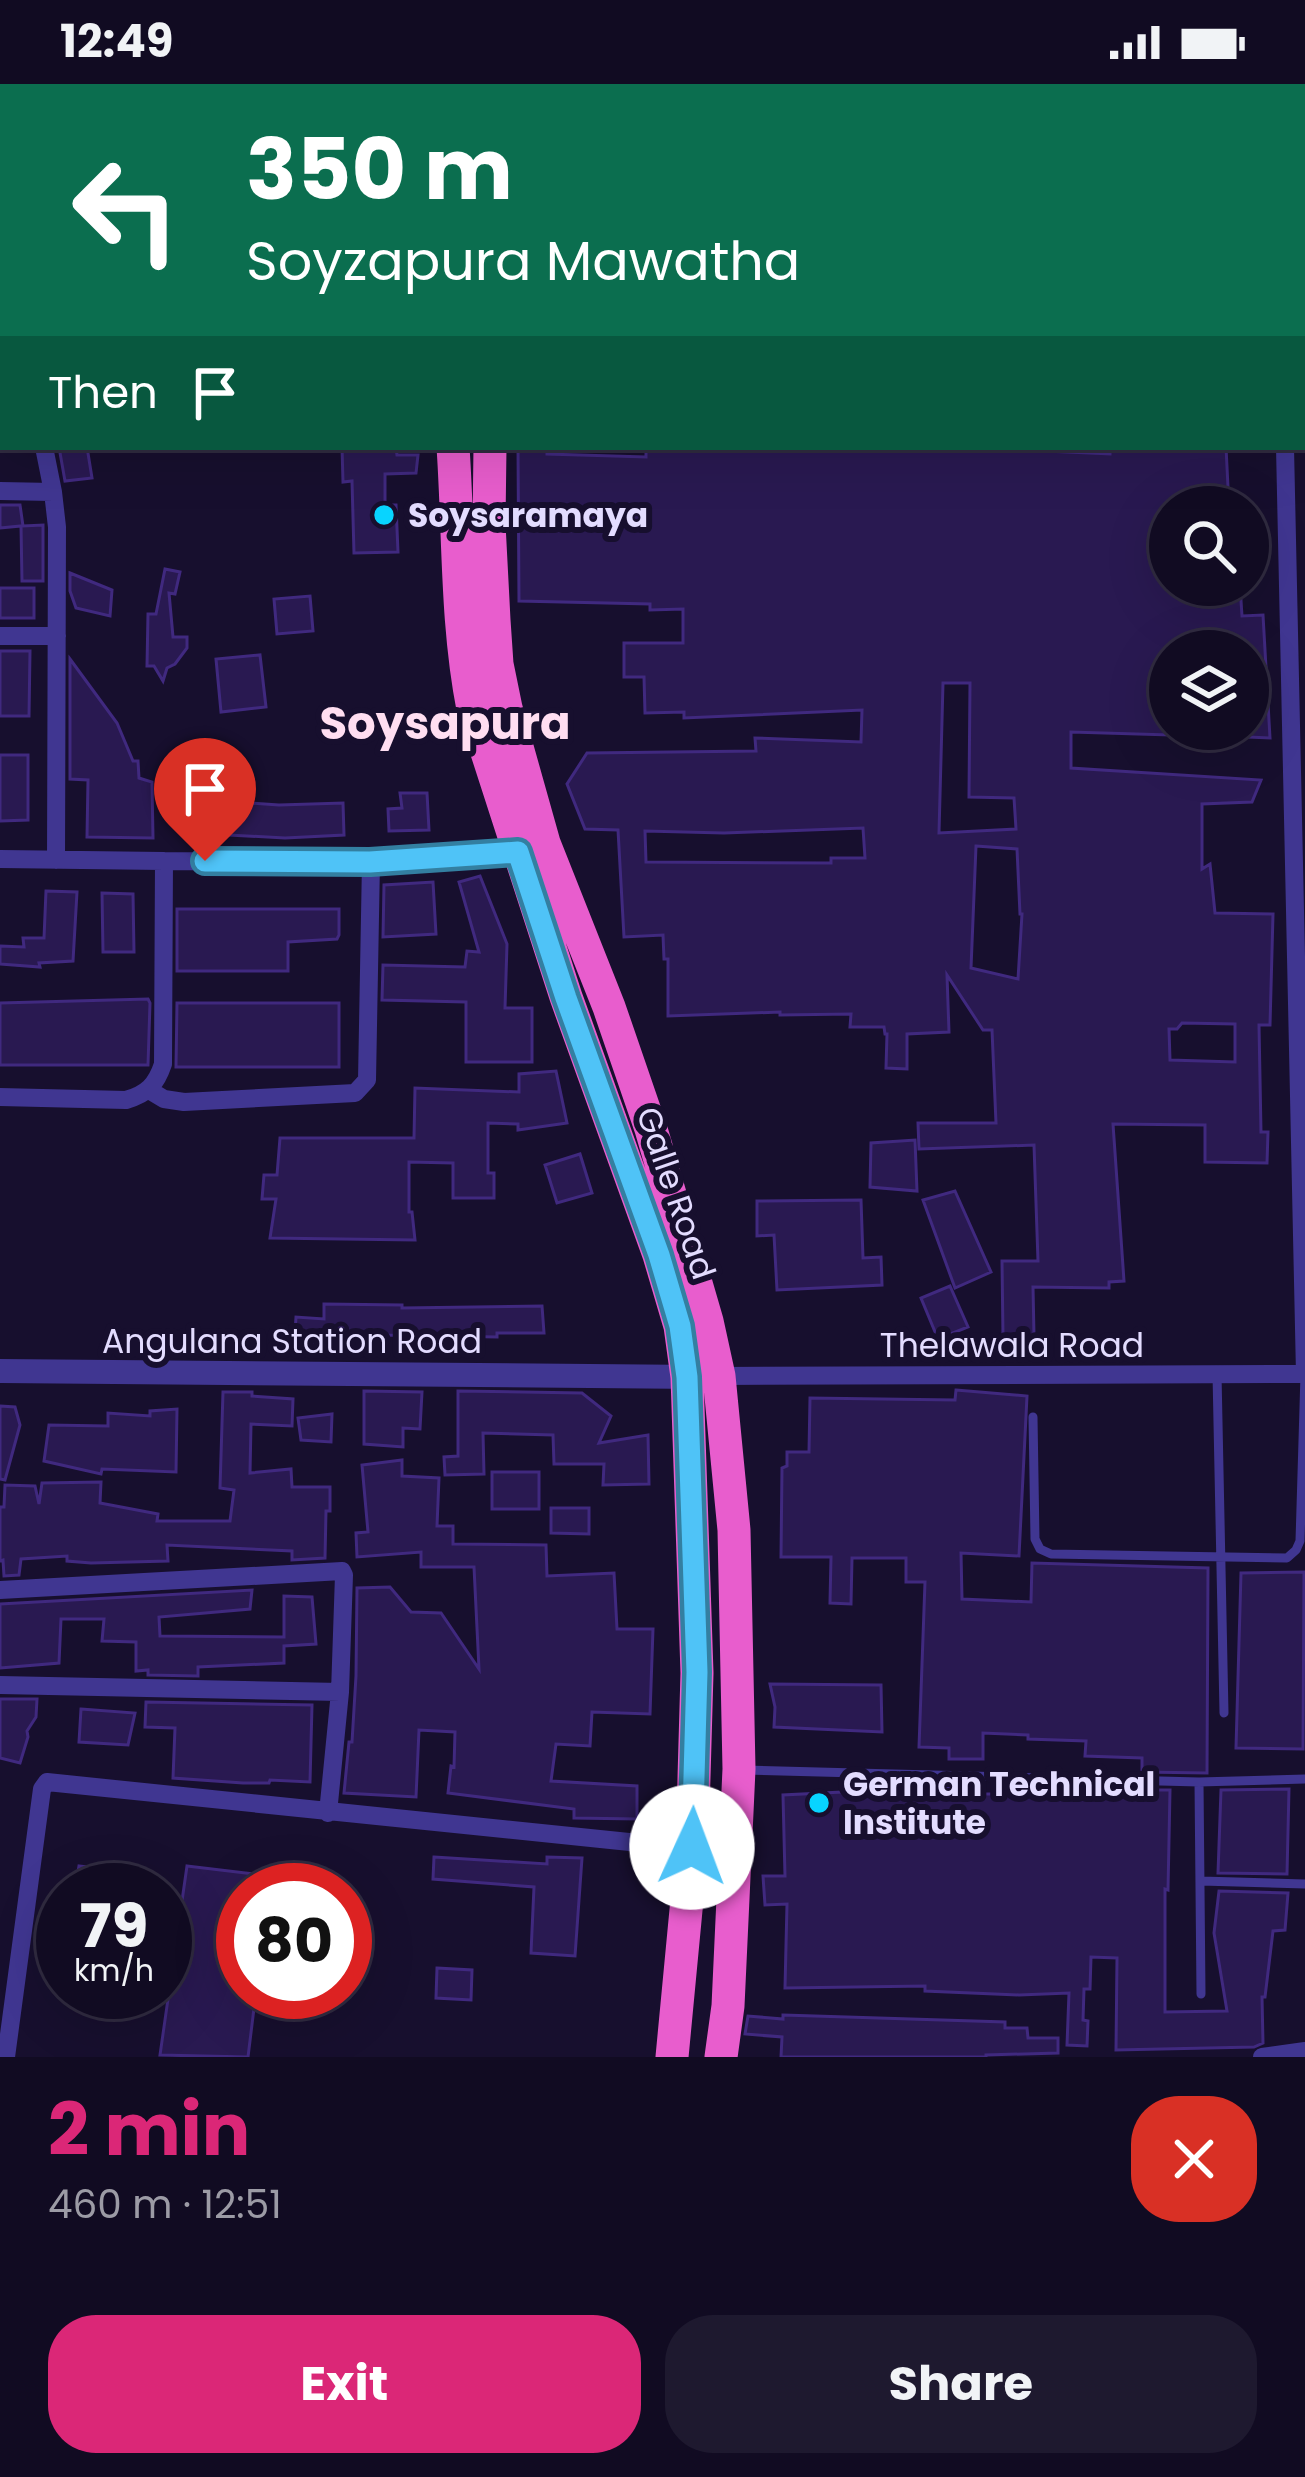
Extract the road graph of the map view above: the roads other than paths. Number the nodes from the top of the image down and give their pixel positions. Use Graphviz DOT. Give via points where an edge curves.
graph roads {
  1 [pos="45,450"];
  2 [pos="453,450"];
  3 [pos="490,450"];
  4 [pos="1285,450"];
  5 [pos="0,491"];
  6 [pos="53,492"];
  7 [pos="1297,593"];
  8 [pos="0,636"];
  9 [pos="57,636"];
  10 [pos="531,848"];
  11 [pos="0,859"];
  12 [pos="56,860"];
  13 [pos="164,861"];
  14 [pos="370,862"];
  15 [pos="149,1090"];
  16 [pos="0,1097"];
  17 [pos="0,1372"];
  18 [pos="1217,1374"];
  19 [pos="1305,1374"];
  20 [pos="703,1377"];
  21 [pos="1033,1417"];
  22 [pos="1220,1558"];
  23 [pos="0,1590"];
  24 [pos="0,1685"];
  25 [pos="340,1693"];
  26 [pos="1224,1713"];
  27 [pos="740,1769"];
  28 [pos="1305,1779"];
  29 [pos="1199,1782"];
  30 [pos="328,1813"];
  31 [pos="692,1847"];
  32 [pos="736,1853"];
  33 [pos="1201,1881"];
  34 [pos="1305,1884"];
  35 [pos="10,1957"];
  36 [pos="1201,1994"];
  37 [pos="1305,2051"];
  38 [pos="6,2057"];
  39 [pos="672,2057"];
  40 [pos="721,2057"];
  41 [pos="1262,2057"];
  1 -- 6 [label="street"];
  2 -- 10 [label="highway, Galle Road" via="473,709"];
  3 -- 10 [label="highway, Galle Road" via="497,664"];
  4 -- 7 [label="street"];
  5 -- 6 [label="street"];
  6 -- 9 [label="street"];
  7 -- 19 [label="street"];
  8 -- 9 [label="street"];
  9 -- 12 [label="street"];
  10 -- 14 [label="street"];
  10 -- 20 [label="highway, Galle Road" via="566,998"];
  11 -- 12 [label="street"];
  12 -- 13 [label="street"];
  13 -- 14 [label="street"];
  13 -- 15 [label="street" via="163,1064"];
  14 -- 15 [label="street" via="363,1087 184,1102"];
  15 -- 16 [label="street" via="126,1100"];
  17 -- 20 [label="street, Angulana Station Road"];
  18 -- 19 [label="street, Thelawala Road"];
  18 -- 20 [label="street, Thelawala Road"];
  18 -- 22 [label="lane"];
  19 -- 22 [label="lane" via="1296,1550 1287,1558"];
  20 -- 27 [label="highway, Galle Road" via="734,1530"];
  20 -- 31 [label="highway, Galle Road"];
  21 -- 22 [label="lane" via="1040,1550"];
  22 -- 26 [label="lane"];
  23 -- 25 [label="street" via="337,1570 344,1575"];
  24 -- 25 [label="street"];
  25 -- 30 [label="street"];
  27 -- 29 [label="lane"];
  27 -- 32 [label="highway, Galle Road"];
  28 -- 29 [label="lane"];
  29 -- 33 [label="lane"];
  30 -- 31 [label="street"];
  30 -- 35 [label="street" via="47,1782"];
  31 -- 32 [label="street"];
  31 -- 39 [label="highway, Galle Road"];
  32 -- 40 [label="highway, Galle Road"];
  33 -- 34 [label="lane"];
  33 -- 36 [label="lane"];
  35 -- 38 [label="street"];
  37 -- 41 [label="street"];
}
